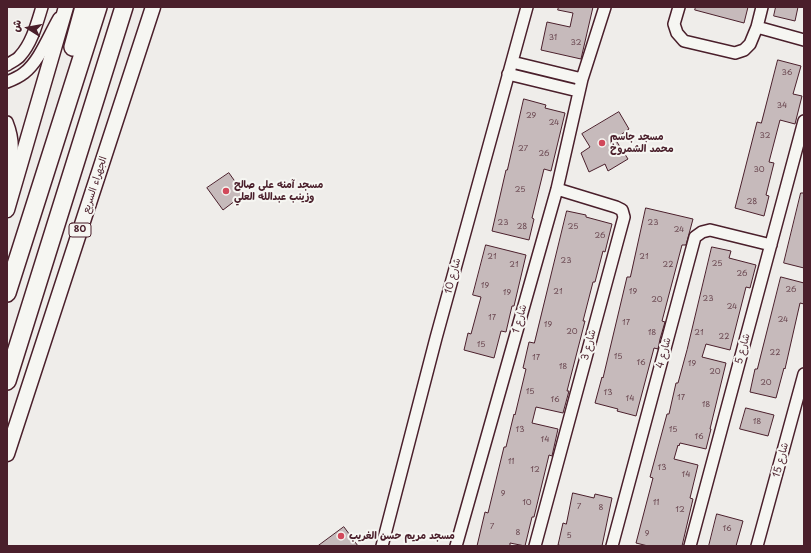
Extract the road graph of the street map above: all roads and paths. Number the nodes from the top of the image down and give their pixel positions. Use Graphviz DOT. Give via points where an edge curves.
graph roads {
  1 [pos="42,7"];
  2 [pos="65,7"];
  3 [pos="84,7"];
  4 [pos="98,7"];
  5 [pos="124,7"];
  6 [pos="133,7"];
  7 [pos="153,7"];
  8 [pos="527,7"];
  9 [pos="605,7"];
  10 [pos="679,7"];
  11 [pos="762,7"];
  12 [pos="757,27"];
  13 [pos="804,40"];
  14 [pos="112,48"];
  15 [pos="512,62"];
  16 [pos="7,65"];
  17 [pos="508,74"];
  18 [pos="582,80"];
  19 [pos="7,82"];
  20 [pos="578,91"];
  21 [pos="7,122"];
  22 [pos="804,122"];
  23 [pos="802,138"];
  24 [pos="800,153"];
  25 [pos="7,177"];
  26 [pos="556,189"];
  27 [pos="7,210"];
  28 [pos="771,245"];
  29 [pos="13,274"];
  30 [pos="7,293"];
  31 [pos="804,374"];
  32 [pos="7,381"];
  33 [pos="7,454"];
  34 [pos="382,546"];
  35 [pos="456,546"];
  36 [pos="535,546"];
  37 [pos="612,546"];
  38 [pos="690,546"];
  39 [pos="757,546"];
  1 -- 16 [label="street" via="28,44 20,57"];
  2 -- 19 [label="street" via="30,68 24,74"];
  2 -- 27 [label="main road"];
  3 -- 29 [label="highway"];
  4 -- 29 [label="highway"];
  5 -- 14 [label="highway, 80"];
  6 -- 14 [label="highway"];
  7 -- 33 [label="main road, الجهراء السريع / 80"];
  8 -- 15 [label="street, شارع 10"];
  9 -- 18 [label="street, شارع 1"];
  10 -- 12 [label="street" via="674,24 684,41 735,53 744,50 750,44"];
  11 -- 12 [label="street"];
  12 -- 13 [label="street"];
  14 -- 32 [label="highway, 80"];
  15 -- 17 [label="street, شارع 10"];
  15 -- 18 [label="street"];
  17 -- 20 [label="street"];
  17 -- 34 [label="street, شارع 10"];
  18 -- 20 [label="street, شارع 1"];
  20 -- 26 [label="street, شارع 1"];
  21 -- 25 [label="street" via="13,152"];
  22 -- 23 [label="street, شارع 5"];
  23 -- 24 [label="street, شارع 5"];
  24 -- 28 [label="street, شارع 5"];
  26 -- 35 [label="street, شارع 1"];
  26 -- 36 [label="street, شارع 3" via="616,207 622,210 624,217"];
  28 -- 37 [label="street, شارع 4" via="710,230 695,237"];
  28 -- 38 [label="street, شارع 5"];
  29 -- 30 [label="highway"];
  31 -- 39 [label="street, شارع 15"];
}
